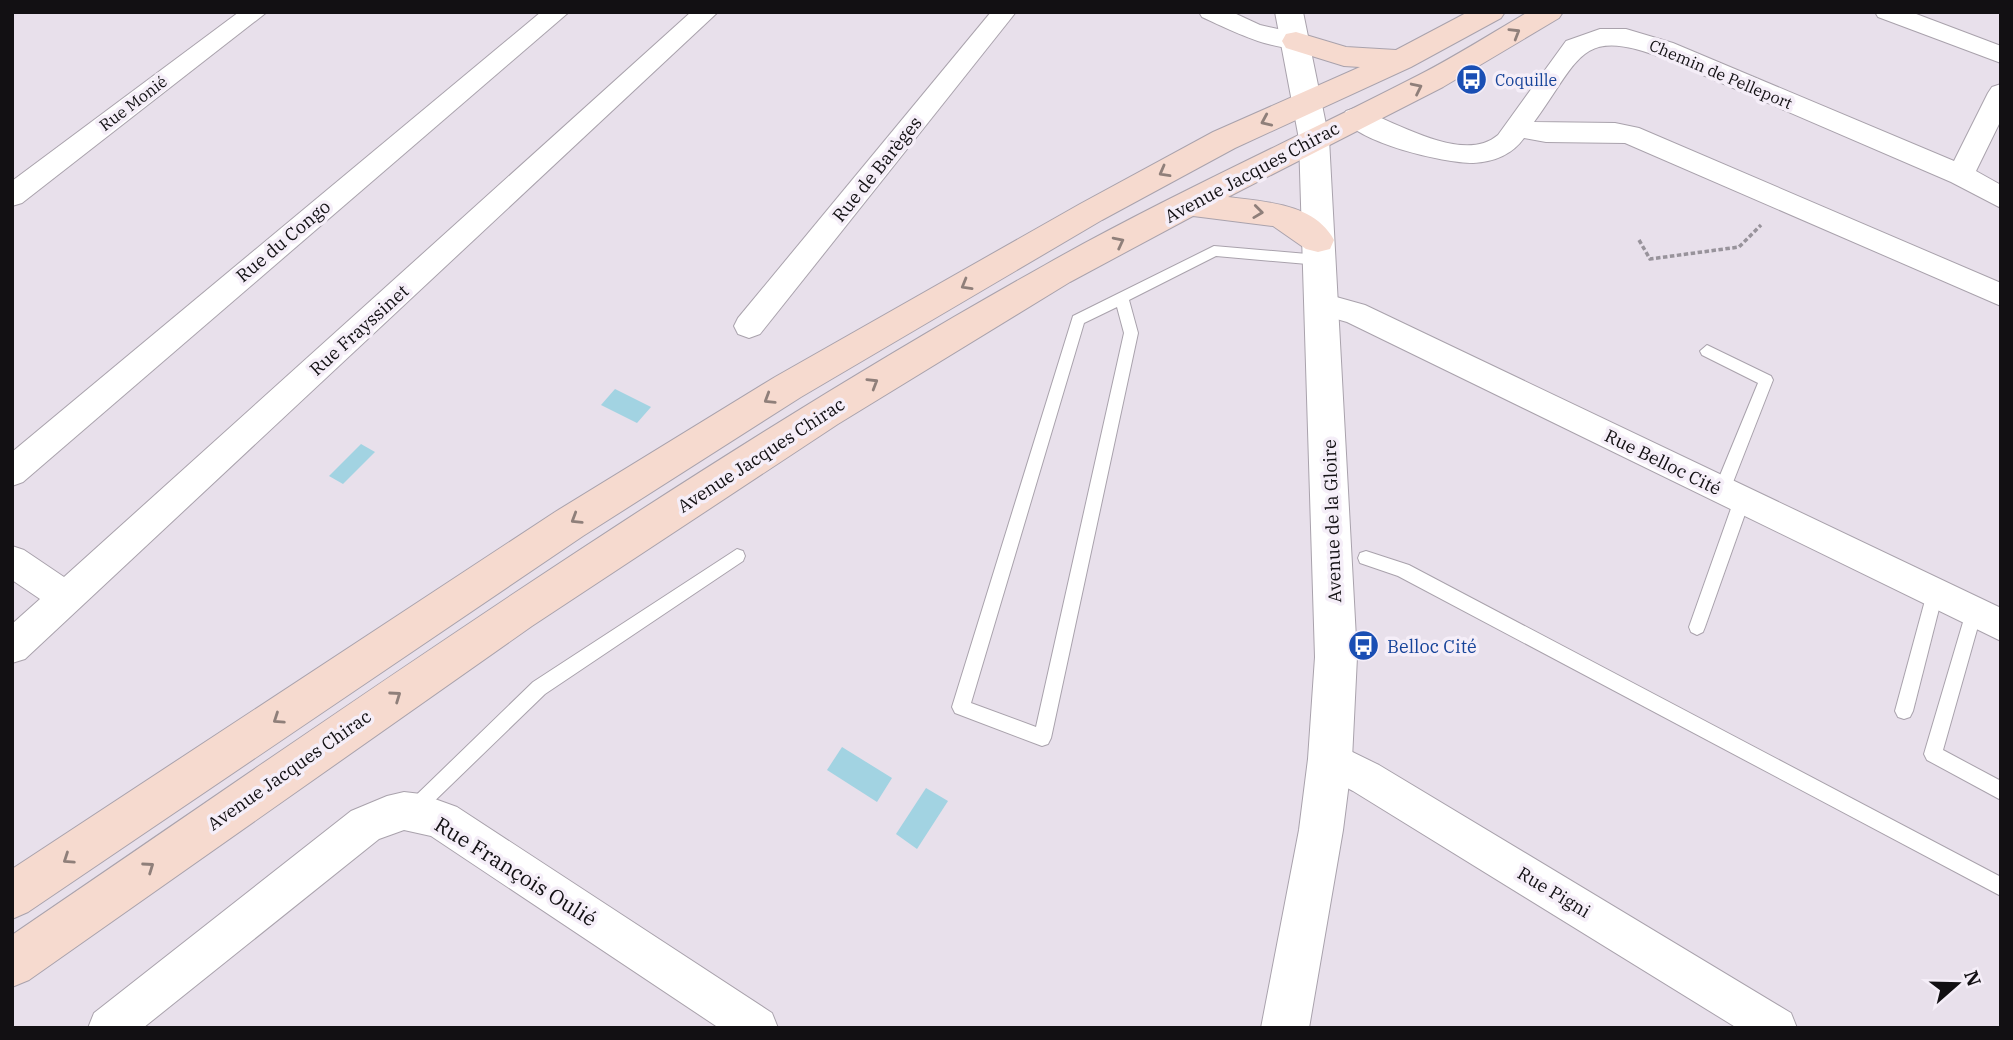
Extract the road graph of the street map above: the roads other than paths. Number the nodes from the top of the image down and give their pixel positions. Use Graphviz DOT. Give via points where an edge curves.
graph roads {
  1 [pos="255,12"];
  2 [pos="557,12"];
  3 [pos="706,12"];
  4 [pos="1004,12"];
  5 [pos="1211,12"];
  6 [pos="1289,12"];
  7 [pos="1492,12"];
  8 [pos="1549,12"];
  9 [pos="1887,12"];
  10 [pos="1296,41"];
  11 [pos="2001,55"];
  12 [pos="1401,60"];
  13 [pos="2001,93"];
  14 [pos="1308,102"];
  15 [pos="1355,117"];
  16 [pos="1517,127"];
  17 [pos="1314,139"];
  18 [pos="1961,175"];
  19 [pos="12,196"];
  20 [pos="2001,198"];
  21 [pos="1192,204"];
  22 [pos="1319,250"];
  23 [pos="2001,295"];
  24 [pos="1121,297"];
  25 [pos="1322,304"];
  26 [pos="749,326"];
  27 [pos="1707,351"];
  28 [pos="12,472"];
  29 [pos="1732,495"];
  30 [pos="737,556"];
  31 [pos="1366,558"];
  32 [pos="12,561"];
  33 [pos="1936,593"];
  34 [pos="66,598"];
  35 [pos="1988,619"];
  36 [pos="1698,627"];
  37 [pos="12,647"];
  38 [pos="1904,711"];
  39 [pos="1330,759"];
  40 [pos="2001,790"];
  41 [pos="413,810"];
  42 [pos="2001,887"];
  43 [pos="12,896"];
  44 [pos="12,963"];
  45 [pos="109,1028"];
  46 [pos="757,1028"];
  47 [pos="1285,1028"];
  48 [pos="1776,1028"];
  1 -- 19 [label="street, Rue Monié"];
  2 -- 28 [label="street, Rue du Congo"];
  3 -- 34 [label="street, Rue Frayssinet"];
  4 -- 26 [label="street, Rue de Barèges"];
  5 -- 10 [label="street" via="1253,31"];
  6 -- 10 [label="street, Avenue de la Gloire"];
  7 -- 12 [label="main road, Avenue Jacques Chirac"];
  15 -- 8 [label="main road, Avenue Jacques Chirac, one-way" via="1433,80"];
  9 -- 11 [label="street"];
  10 -- 12 [label="main road" via="1344,56"];
  10 -- 14 [label="street, Avenue de la Gloire"];
  12 -- 14 [label="main road, Avenue Jacques Chirac"];
  13 -- 18 [label="street"];
  14 -- 17 [label="street, Avenue de la Gloire"];
  14 -- 43 [label="main road, Avenue Jacques Chirac, one-way" via="1224,139 788,387 569,524"];
  15 -- 16 [label="street, Chemin de Pelleport" via="1388,135 1461,153 1484,152 1504,144"];
  15 -- 17 [label="main road, Avenue Jacques Chirac"];
  16 -- 18 [label="street, Chemin de Pelleport" via="1575,47 1590,38 1615,36 1677,54"];
  16 -- 23 [label="street" via="1538,134 1604,130 1630,134"];
  17 -- 21 [label="main road, Avenue Jacques Chirac"];
  17 -- 22 [label="street, Avenue de la Gloire"];
  18 -- 20 [label="street, Chemin de Pelleport"];
  21 -- 22 [label="main road, one-way" via="1277,215 1293,221"];
  44 -- 21 [label="main road, Avenue Jacques Chirac, one-way" via="518,612 825,413 1058,273"];
  22 -- 24 [label="lane" via="1214,251"];
  22 -- 25 [label="street, Avenue de la Gloire"];
  24 -- 24 [label="lane" via="1078,320 961,707 1042,738 1130,333"];
  25 -- 29 [label="street, Rue Belloc Cité" via="1355,313"];
  25 -- 39 [label="street, Avenue de la Gloire" via="1336,657"];
  27 -- 29 [label="lane" via="1766,380"];
  29 -- 33 [label="street, Rue Belloc Cité"];
  29 -- 36 [label="lane"];
  30 -- 41 [label="lane" via="539,688"];
  31 -- 42 [label="lane" via="1403,570"];
  32 -- 34 [label="street"];
  33 -- 35 [label="street, Rue Belloc Cité"];
  33 -- 38 [label="lane"];
  34 -- 37 [label="street, Rue Frayssinet"];
  35 -- 40 [label="lane" via="1933,754"];
  39 -- 47 [label="street, Avenue de la Gloire"];
  39 -- 48 [label="street, Rue Pigni"];
  41 -- 45 [label="street" via="390,813 365,825"];
  41 -- 46 [label="street, Rue François Oulié" via="443,821"];
}
